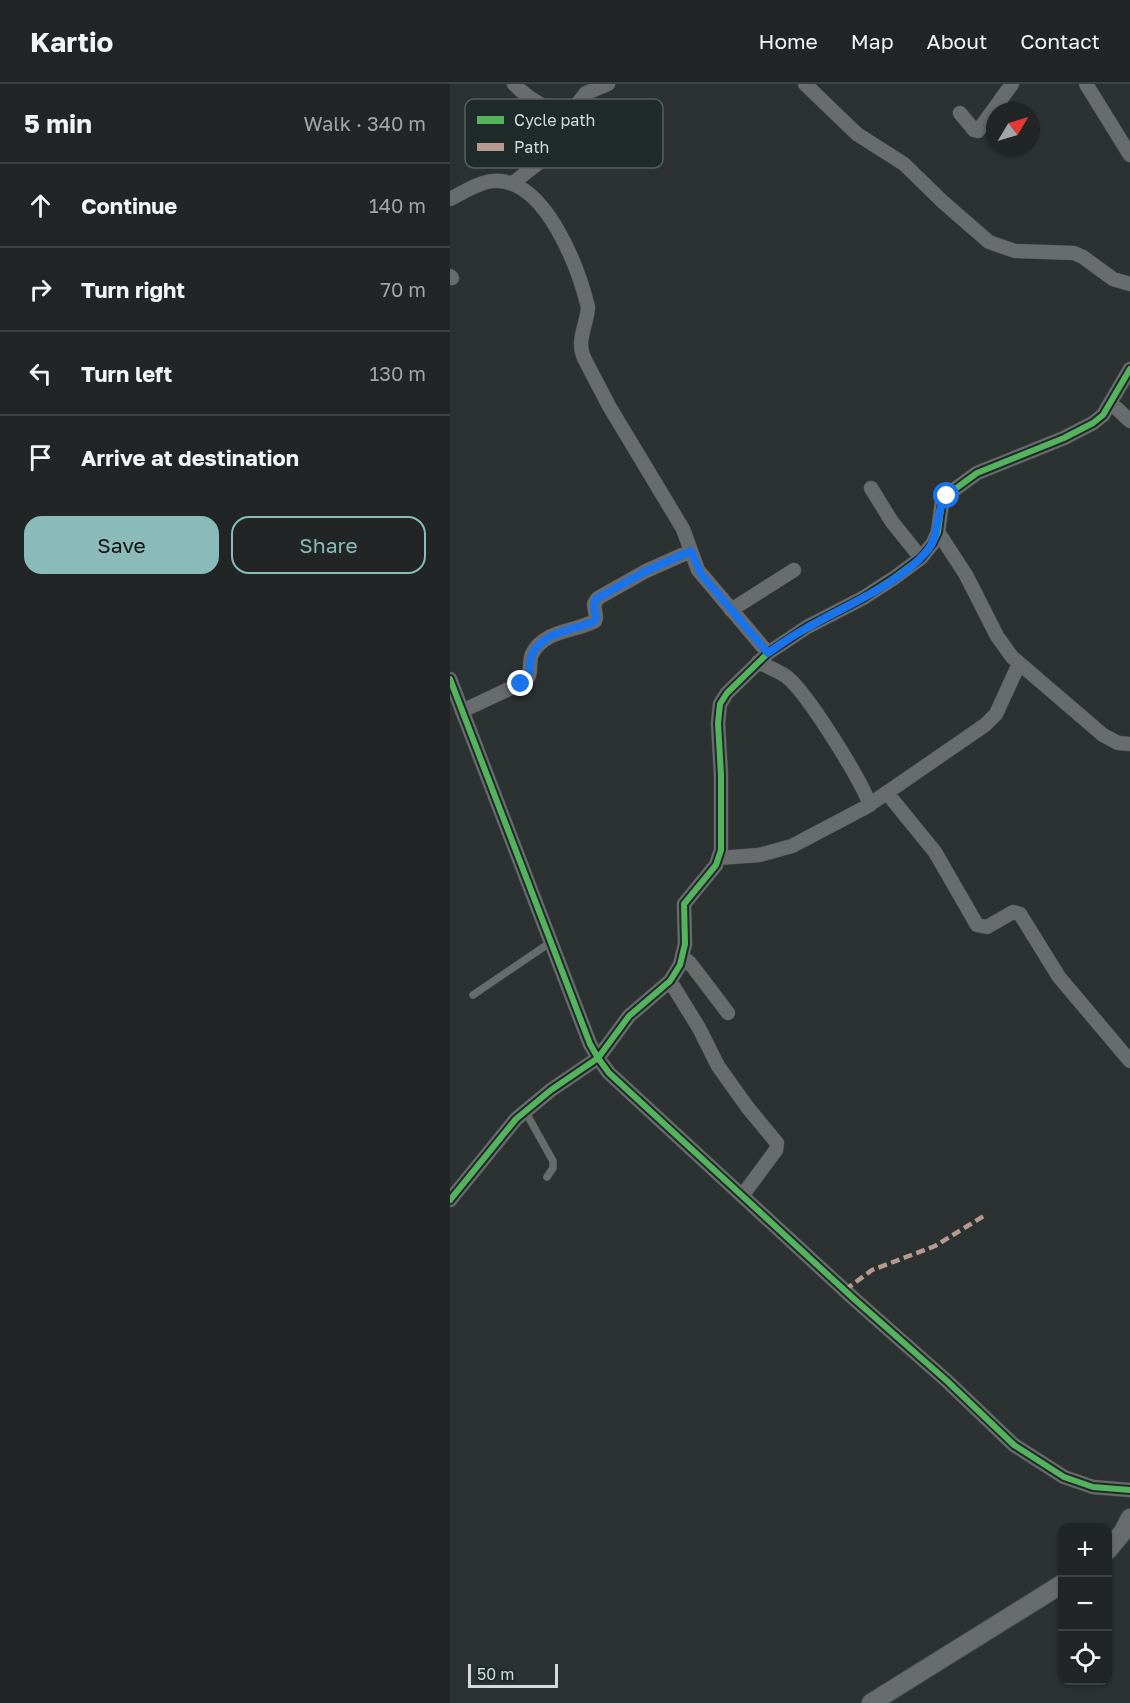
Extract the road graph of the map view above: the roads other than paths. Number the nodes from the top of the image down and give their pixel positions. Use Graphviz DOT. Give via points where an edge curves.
graph roads {
  1 [pos="514,84"];
  2 [pos="608,84"];
  3 [pos="805,84"];
  4 [pos="1012,84"];
  5 [pos="1086,84"];
  6 [pos="532,99"];
  7 [pos="582,99"];
  8 [pos="960,112"];
  9 [pos="1130,155"];
  10 [pos="530,168"];
  11 [pos="512,184"];
  12 [pos="450,199"];
  13 [pos="1130,284"];
  14 [pos="1130,369"];
  15 [pos="1111,403"];
  16 [pos="1130,421"];
  17 [pos="871,488"];
  18 [pos="938,532"];
  19 [pos="691,551"];
  20 [pos="921,558"];
  21 [pos="794,570"];
  22 [pos="731,610"];
  23 [pos="763,657"];
  24 [pos="1019,664"];
  25 [pos="450,679"];
  26 [pos="462,711"];
  27 [pos="1128,748"];
  28 [pos="886,794"];
  29 [pos="870,805"];
  30 [pos="719,858"];
  31 [pos="551,942"];
  32 [pos="683,957"];
  33 [pos="670,981"];
  34 [pos="472,995"];
  35 [pos="728,1013"];
  36 [pos="598,1058"];
  37 [pos="1130,1061"];
  38 [pos="525,1111"];
  39 [pos="548,1177"];
  40 [pos="742,1196"];
  41 [pos="450,1200"];
  42 [pos="1130,1490"];
  43 [pos="1130,1518"];
  44 [pos="1112,1544"];
  45 [pos="1058,1586"];
  46 [pos="871,1703"];
  1 -- 6 [label="street"];
  2 -- 7 [label="street" via="586,93"];
  3 -- 13 [label="street" via="857,134 904,164 989,242 1015,251 1074,253 1113,279"];
  4 -- 8 [label="street" via="978,131"];
  5 -- 9 [label="street"];
  10 -- 11 [label="street"];
  11 -- 12 [label="street" via="494,180"];
  11 -- 19 [label="street" via="541,207 560,231 588,306 581,351 609,406 683,529"];
  14 -- 15 [label="street"];
  15 -- 16 [label="street"];
  15 -- 18 [label="street" via="1093,423 967,479 942,502"];
  17 -- 20 [label="street"];
  18 -- 20 [label="street"];
  18 -- 24 [label="street" via="966,575 997,636"];
  19 -- 22 [label="street" via="701,574"];
  19 -- 26 [label="street" via="596,599 595,621 539,644 531,656 526,681"];
  20 -- 23 [label="street"];
  21 -- 22 [label="street"];
  22 -- 23 [label="street"];
  23 -- 29 [label="street" via="799,691"];
  23 -- 30 [label="street" via="720,704"];
  24 -- 27 [label="street" via="1103,735"];
  24 -- 28 [label="street" via="992,719"];
  25 -- 26 [label="street"];
  26 -- 31 [label="street"];
  28 -- 29 [label="street"];
  28 -- 37 [label="street" via="935,852 977,925 987,927 1013,912 1020,914 1051,966"];
  29 -- 30 [label="street" via="777,851"];
  30 -- 32 [label="street" via="684,904"];
  31 -- 34 [label="lane"];
  31 -- 36 [label="street"];
  32 -- 33 [label="street"];
  32 -- 35 [label="street"];
  33 -- 36 [label="street" via="629,1016"];
  33 -- 40 [label="street" via="718,1066 777,1143 776,1150"];
  36 -- 38 [label="street"];
  36 -- 40 [label="street" via="629,1092"];
  38 -- 39 [label="lane" via="554,1161"];
  38 -- 41 [label="street"];
  40 -- 42 [label="street" via="1019,1449 1078,1482"];
  43 -- 44 [label="street"];
  45 -- 46 [label="street"];
}
